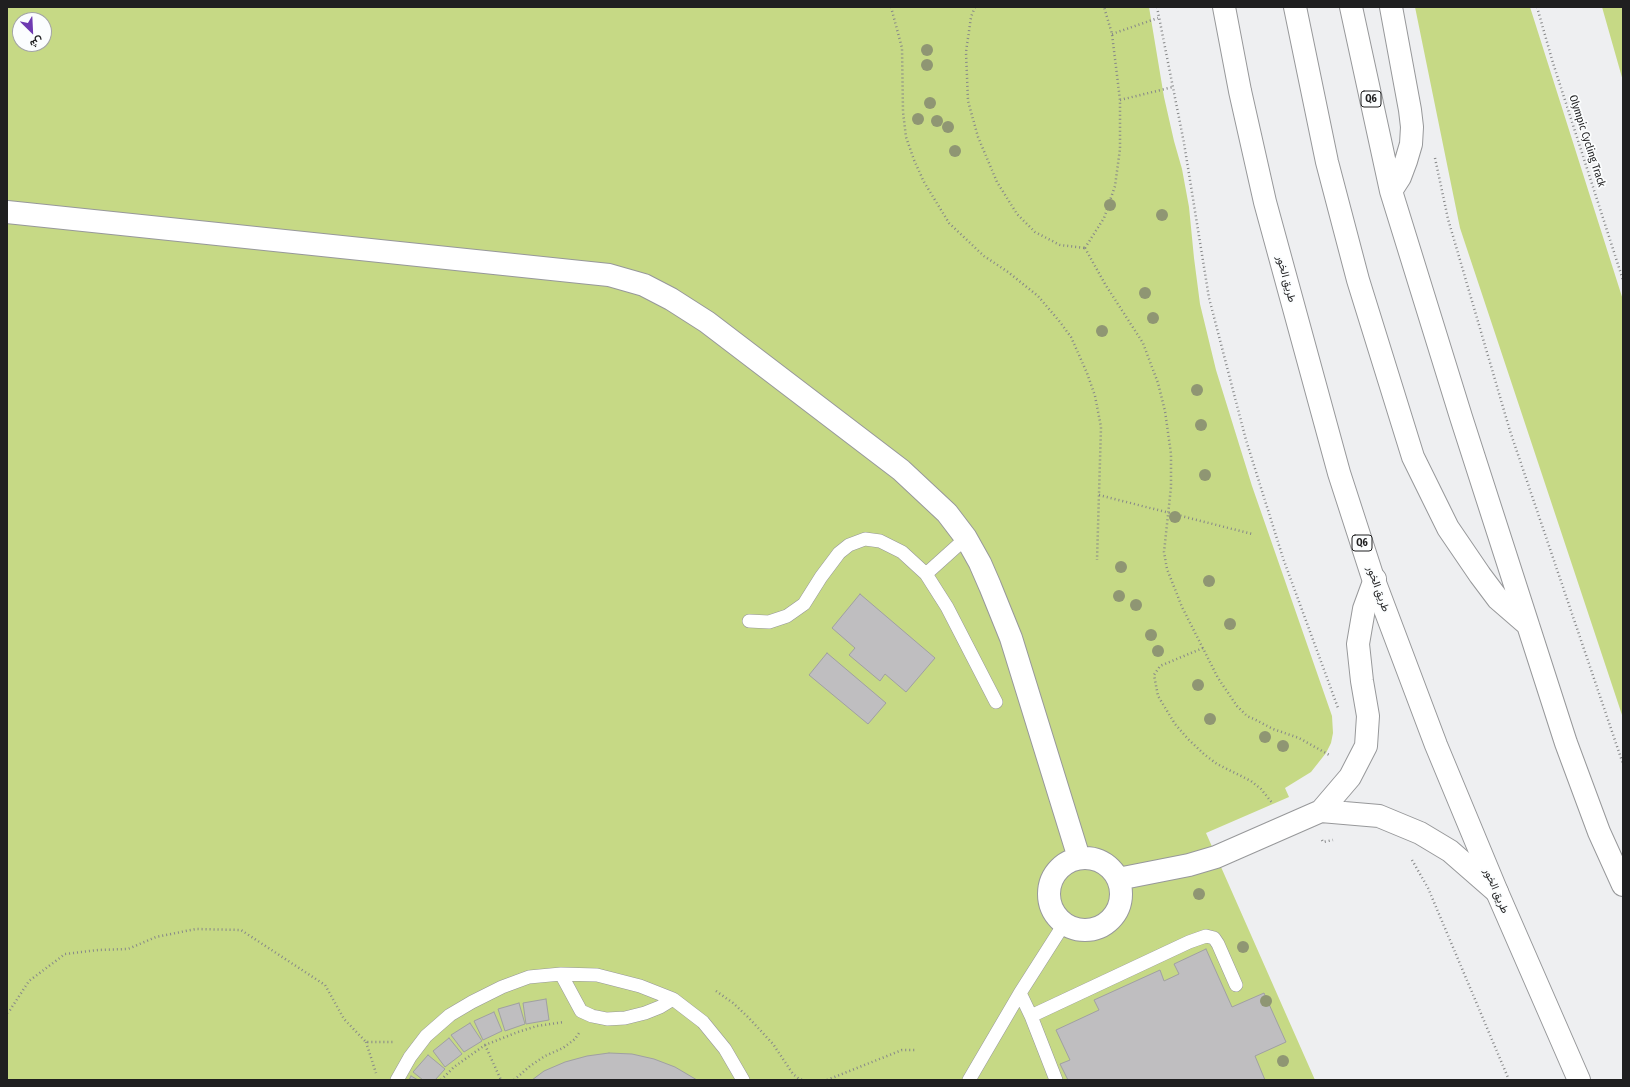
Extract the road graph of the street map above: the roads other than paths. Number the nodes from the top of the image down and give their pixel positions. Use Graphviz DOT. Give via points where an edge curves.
graph roads {
  1 [pos="1224,7"];
  2 [pos="1295,7"];
  3 [pos="1351,7"];
  4 [pos="1391,7"];
  5 [pos="1391,191"];
  6 [pos="7,212"];
  7 [pos="966,538"];
  8 [pos="926,574"];
  9 [pos="1374,579"];
  10 [pos="749,621"];
  11 [pos="1528,625"];
  12 [pos="996,702"];
  13 [pos="1316,814"];
  14 [pos="1078,858"];
  15 [pos="1118,878"];
  16 [pos="1623,885"];
  17 [pos="1496,892"];
  18 [pos="1064,924"];
  19 [pos="561,974"];
  20 [pos="1236,985"];
  21 [pos="1020,992"];
  22 [pos="673,999"];
  23 [pos="1031,1016"];
  24 [pos="397,1080"];
  25 [pos="743,1080"];
  26 [pos="968,1080"];
  27 [pos="1056,1080"];
  28 [pos="1579,1080"];
  1 -- 9 [label="main road, طريق الخور / Q6" via="1265,202 1339,473"];
  2 -- 11 [label="main road" via="1327,162 1358,280 1413,457 1448,528 1480,575 1498,599"];
  3 -- 5 [label="main road, Q6"];
  4 -- 5 [label="main road" via="1412,127 1406,161"];
  5 -- 11 [label="main road, Q6"];
  6 -- 7 [label="main road" via="561,269 609,275 644,285 707,322 901,470 947,513"];
  7 -- 8 [label="lane"];
  7 -- 14 [label="main road" via="980,563 1011,638"];
  8 -- 10 [label="lane" via="902,552 880,541 865,539 849,545 840,553 820,576 804,604 787,616 769,622"];
  8 -- 12 [label="lane" via="947,607"];
  9 -- 13 [label="main road" via="1364,609 1358,644 1368,716 1366,746 1350,777"];
  9 -- 17 [label="main road, طريق الخور / Q6" via="1436,745"];
  11 -- 16 [label="main road, Q6" via="1569,750 1599,832"];
  13 -- 15 [label="main road" via="1216,858"];
  13 -- 17 [label="main road" via="1379,816 1420,833 1450,851"];
  14 -- 15 [label="main road" via="1088,858 1105,864"];
  14 -- 18 [label="main road" via="1060,868 1050,886 1051,907"];
  15 -- 18 [label="main road" via="1121,898 1118,908 1104,924 1084,930"];
  17 -- 28 [label="main road, طريق الخور / Q6"];
  18 -- 21 [label="lane"];
  19 -- 22 [label="lane" via="597,976 640,986"];
  19 -- 22 [label="lane" via="582,1011 592,1016 607,1019 625,1018 645,1013"];
  19 -- 24 [label="lane" via="529,977 502,987 450,1015 426,1036"];
  20 -- 23 [label="lane" via="1218,944 1214,938 1206,936"];
  21 -- 23 [label="lane"];
  21 -- 26 [label="lane"];
  22 -- 25 [label="lane" via="703,1022 726,1049"];
  23 -- 27 [label="lane"];
}
